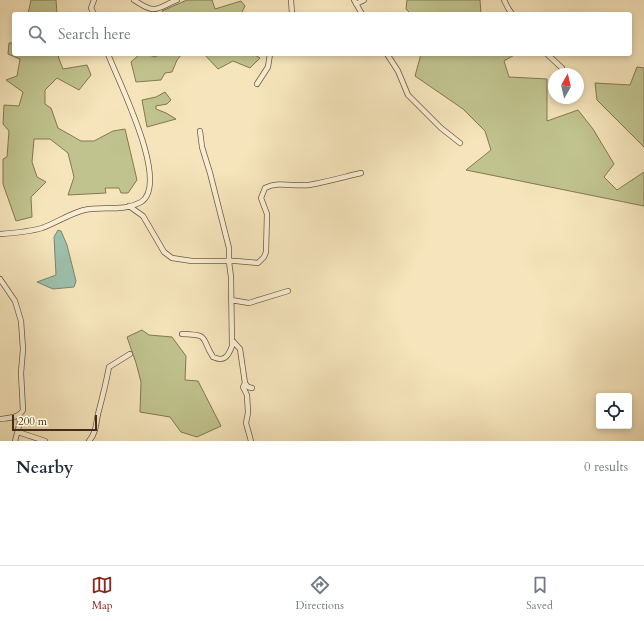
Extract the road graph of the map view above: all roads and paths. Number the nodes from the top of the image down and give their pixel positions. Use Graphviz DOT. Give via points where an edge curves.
graph roads {
  1 [pos="94,0"];
  2 [pos="134,0"];
  3 [pos="177,0"];
  4 [pos="291,0"];
  5 [pos="364,0"];
  6 [pos="504,0"];
  7 [pos="355,2"];
  8 [pos="93,12"];
  9 [pos="292,12"];
  10 [pos="361,12"];
  11 [pos="511,12"];
  12 [pos="109,56"];
  13 [pos="270,56"];
  14 [pos="388,56"];
  15 [pos="549,56"];
  16 [pos="562,68"];
  17 [pos="257,84"];
  18 [pos="200,131"];
  19 [pos="460,143"];
  20 [pos="361,174"];
  21 [pos="129,206"];
  22 [pos="0,234"];
  23 [pos="229,262"];
  24 [pos="0,279"];
  25 [pos="288,291"];
  26 [pos="231,300"];
  27 [pos="182,334"];
  28 [pos="232,340"];
  29 [pos="130,354"];
  30 [pos="245,383"];
  31 [pos="252,388"];
  32 [pos="19,415"];
  33 [pos="0,419"];
  34 [pos="18,432"];
  35 [pos="16,441"];
  36 [pos="45,441"];
  37 [pos="89,441"];
  38 [pos="251,441"];
  1 -- 8 [label="street"];
  2 -- 3 [label="street" via="149,9 160,8"];
  4 -- 9 [label="street"];
  5 -- 7 [label="street"];
  6 -- 11 [label="street"];
  7 -- 10 [label="street"];
  12 -- 21 [label="street" via="146,152 150,176 148,192 142,200"];
  13 -- 17 [label="street" via="268,67"];
  14 -- 19 [label="street" via="408,95"];
  15 -- 16 [label="street"];
  18 -- 23 [label="street" via="228,242"];
  20 -- 23 [label="street" via="300,186 283,184 265,188 261,198 267,214 264,257 258,262"];
  21 -- 22 [label="street" via="84,210 42,228"];
  21 -- 23 [label="street" via="143,216 164,252 172,258"];
  23 -- 26 [label="street"];
  24 -- 32 [label="street" via="15,302 21,321 23,407"];
  25 -- 26 [label="street" via="249,303"];
  26 -- 28 [label="street"];
  27 -- 28 [label="street" via="203,337 213,357 220,360 227,356"];
  28 -- 30 [label="street" via="240,349"];
  29 -- 37 [label="street" via="109,367 94,434"];
  30 -- 31 [label="street"];
  30 -- 38 [label="street" via="243,387 247,394 248,413 246,423"];
  32 -- 33 [label="street"];
  32 -- 34 [label="street"];
  34 -- 35 [label="street"];
  34 -- 36 [label="street"];
}
